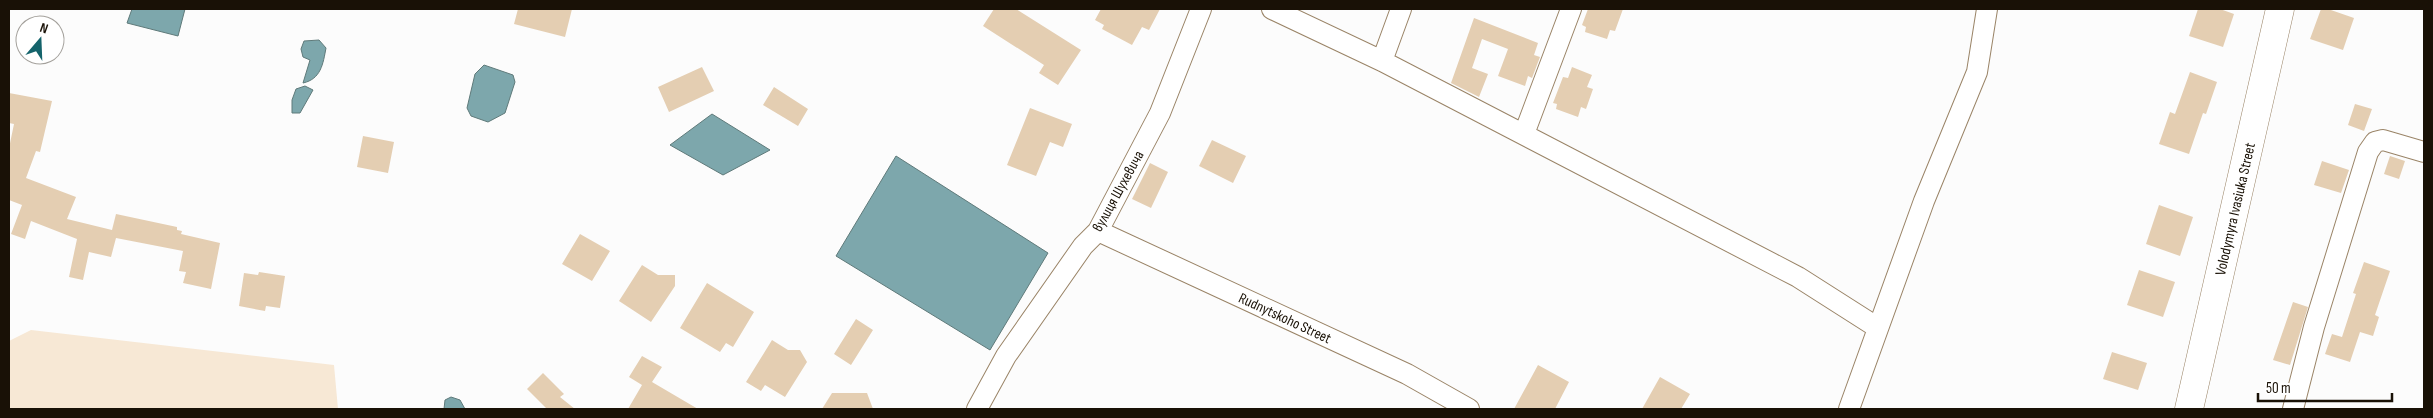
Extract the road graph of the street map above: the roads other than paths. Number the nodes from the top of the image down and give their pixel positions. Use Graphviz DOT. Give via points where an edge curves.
graph roads {
  1 [pos="1201,9"];
  2 [pos="1272,9"];
  3 [pos="1401,9"];
  4 [pos="1570,9"];
  5 [pos="1987,9"];
  6 [pos="2280,9"];
  7 [pos="1382,61"];
  8 [pos="1524,134"];
  9 [pos="2424,152"];
  10 [pos="1098,231"];
  11 [pos="1878,328"];
  12 [pos="977,409"];
  13 [pos="1469,409"];
  14 [pos="1849,409"];
  15 [pos="2189,409"];
  16 [pos="2293,409"];
  1 -- 10 [label="street, вулиця Шухевича" via="1160,113"];
  2 -- 7 [label="street"];
  3 -- 7 [label="street"];
  4 -- 8 [label="street"];
  5 -- 11 [label="street" via="1977,72 1924,201"];
  6 -- 15 [label="street, Volodymyra Ivasiuka Street"];
  7 -- 8 [label="street"];
  8 -- 11 [label="street" via="1798,277"];
  9 -- 16 [label="street" via="2382,140 2375,142 2368,152 2314,327"];
  10 -- 12 [label="street, вулиця Шухевича" via="1083,246 1006,356"];
  10 -- 13 [label="street, Rudnytskoho Street" via="1407,374"];
  11 -- 14 [label="street"];
}
